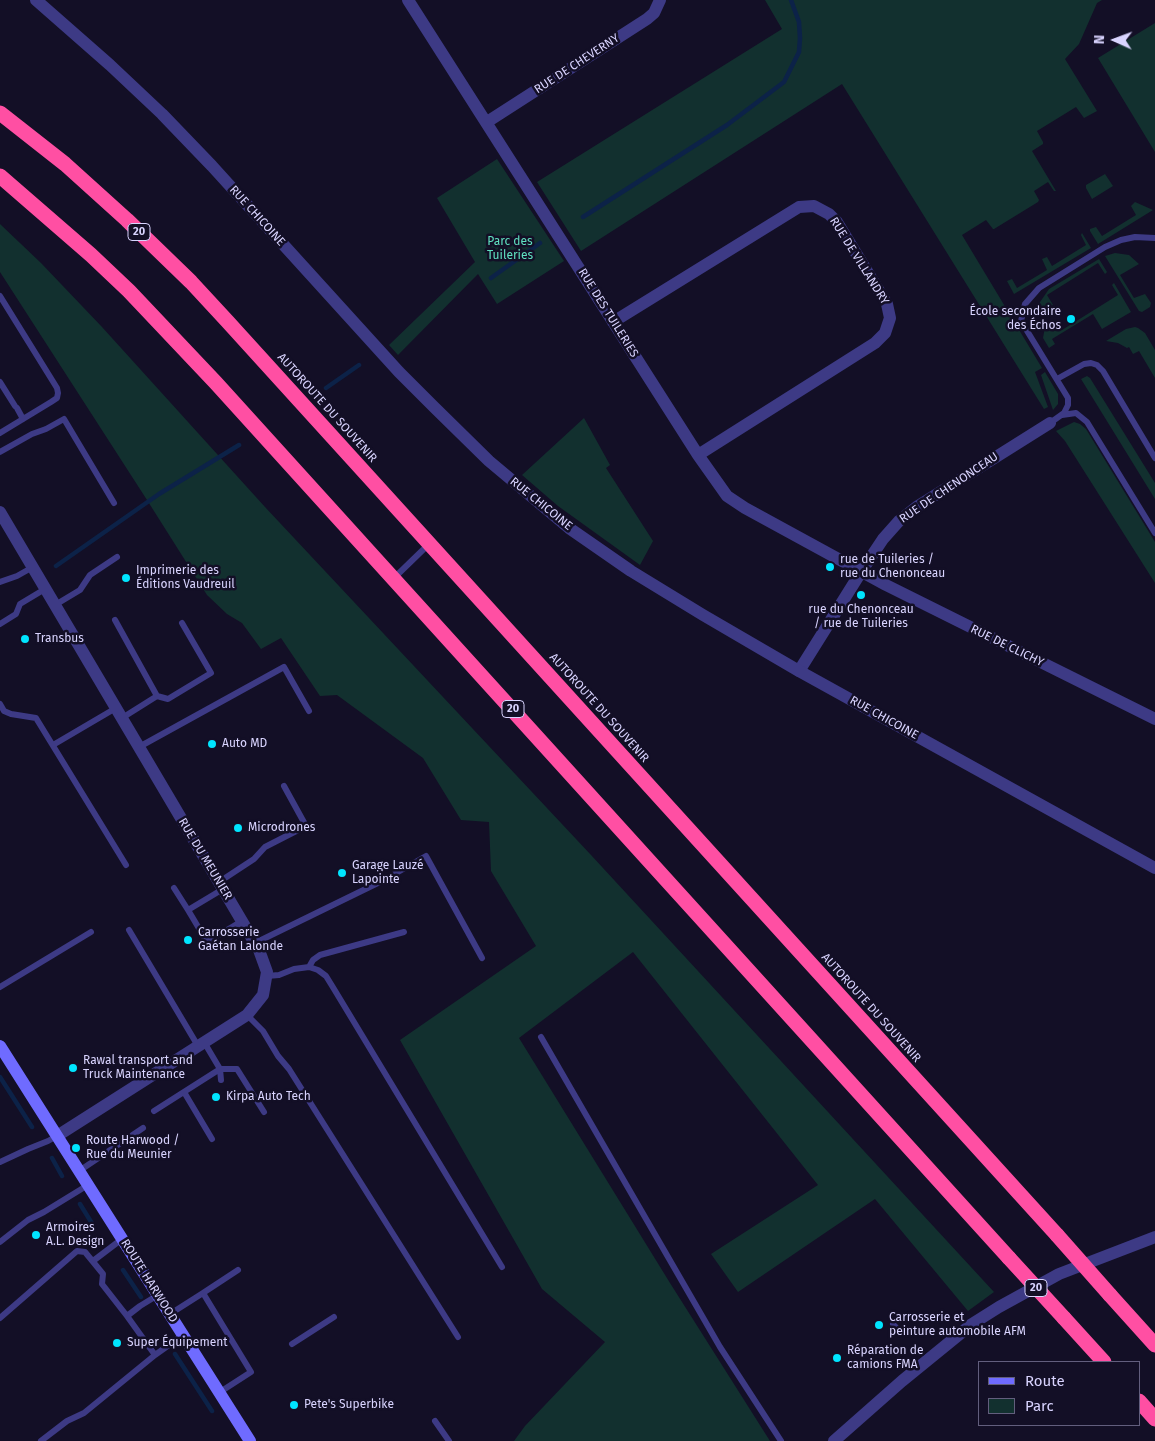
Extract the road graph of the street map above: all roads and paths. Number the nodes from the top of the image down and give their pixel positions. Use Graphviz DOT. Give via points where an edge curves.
graph roads {
  1 [pos="36,0"];
  2 [pos="408,0"];
  3 [pos="660,0"];
  4 [pos="0,112"];
  5 [pos="487,122"];
  6 [pos="0,176"];
  7 [pos="1155,238"];
  8 [pos="0,296"];
  9 [pos="613,322"];
  10 [pos="1057,379"];
  11 [pos="0,382"];
  12 [pos="23,419"];
  13 [pos="1055,419"];
  14 [pos="0,433"];
  15 [pos="0,452"];
  16 [pos="698,455"];
  17 [pos="1155,458"];
  18 [pos="114,503"];
  19 [pos="0,512"];
  20 [pos="1155,533"];
  21 [pos="430,544"];
  22 [pos="117,557"];
  23 [pos="33,567"];
  24 [pos="860,572"];
  25 [pos="394,578"];
  26 [pos="0,582"];
  27 [pos="46,588"];
  28 [pos="55,605"];
  29 [pos="115,620"];
  30 [pos="182,623"];
  31 [pos="0,624"];
  32 [pos="799,671"];
  33 [pos="157,696"];
  34 [pos="0,704"];
  35 [pos="309,711"];
  36 [pos="119,713"];
  37 [pos="1155,719"];
  38 [pos="53,746"];
  39 [pos="139,747"];
  40 [pos="284,786"];
  41 [pos="126,865"];
  42 [pos="1155,868"];
  43 [pos="221,885"];
  44 [pos="174,888"];
  45 [pos="188,910"];
  46 [pos="242,921"];
  47 [pos="129,930"];
  48 [pos="91,932"];
  49 [pos="404,932"];
  50 [pos="255,943"];
  51 [pos="482,958"];
  52 [pos="309,967"];
  53 [pos="267,976"];
  54 [pos="0,987"];
  55 [pos="247,1015"];
  56 [pos="541,1037"];
  57 [pos="201,1044"];
  58 [pos="0,1046"];
  59 [pos="220,1069"];
  60 [pos="221,1080"];
  61 [pos="184,1092"];
  62 [pos="154,1111"];
  63 [pos="264,1112"];
  64 [pos="143,1128"];
  65 [pos="57,1136"];
  66 [pos="212,1139"];
  67 [pos="0,1162"];
  68 [pos="79,1171"];
  69 [pos="88,1185"];
  70 [pos="1155,1237"];
  71 [pos="122,1239"];
  72 [pos="0,1242"];
  73 [pos="93,1261"];
  74 [pos="502,1267"];
  75 [pos="238,1270"];
  76 [pos="203,1293"];
  77 [pos="158,1295"];
  78 [pos="170,1314"];
  79 [pos="127,1316"];
  80 [pos="334,1317"];
  81 [pos="0,1318"];
  82 [pos="893,1324"];
  83 [pos="901,1333"];
  84 [pos="183,1335"];
  85 [pos="458,1337"];
  86 [pos="292,1344"];
  87 [pos="1155,1345"];
  88 [pos="155,1355"];
  89 [pos="1103,1361"];
  90 [pos="220,1392"];
  91 [pos="1140,1402"];
  92 [pos="1155,1419"];
  93 [pos="435,1420"];
  94 [pos="41,1441"];
  95 [pos="250,1441"];
  96 [pos="449,1441"];
  97 [pos="781,1441"];
  98 [pos="834,1441"];
  1 -- 32 [label="street, RUE CHICOINE" via="162,114 399,372 489,461 552,514 608,555 657,588"];
  2 -- 5 [label="street, RUE DES TUILERIES"];
  3 -- 5 [label="street, RUE DE CHEVERNY" via="647,19"];
  4 -- 21 [label="highway, AUTOROUTE DU SOUVENIR / 20" via="65,164 191,282"];
  5 -- 9 [label="street, RUE DES TUILERIES"];
  6 -- 25 [label="highway, 20" via="129,291"];
  7 -- 10 [label="lane" via="1135,237 1112,244 1047,283 1028,299 1022,321"];
  8 -- 12 [label="lane" via="58,393 57,398"];
  9 -- 16 [label="street, RUE DES TUILERIES"];
  9 -- 16 [label="street, RUE DE VILLANDRY" via="798,207 814,206 837,222 887,304 890,318 885,333 875,343"];
  10 -- 13 [label="lane" via="1068,400 1067,408"];
  10 -- 17 [label="lane" via="1084,364 1097,365"];
  11 -- 12 [label="lane"];
  12 -- 14 [label="lane"];
  13 -- 20 [label="lane" via="1076,413 1087,422"];
  13 -- 24 [label="street, RUE DE CHENONCEAU" via="908,513 890,530"];
  15 -- 18 [label="lane" via="64,419"];
  16 -- 24 [label="street, RUE DES TUILERIES" via="720,489 734,501"];
  19 -- 23 [label="street, RUE DU MEUNIER"];
  21 -- 25 [label="lane"];
  21 -- 87 [label="highway, AUTOROUTE DU SOUVENIR / 20, bridge"];
  22 -- 28 [label="lane" via="90,575 80,590"];
  23 -- 26 [label="lane"];
  23 -- 27 [label="street, RUE DU MEUNIER"];
  24 -- 32 [label="street, RUE DE CHENONCEAU"];
  24 -- 37 [label="street, RUE DE CLICHY"];
  25 -- 89 [label="highway, 20, bridge"];
  27 -- 28 [label="street, RUE DU MEUNIER"];
  27 -- 31 [label="lane" via="20,604 16,614"];
  28 -- 36 [label="street, RUE DU MEUNIER"];
  29 -- 33 [label="lane"];
  30 -- 33 [label="lane" via="211,673 168,699"];
  32 -- 42 [label="street, RUE CHICOINE"];
  33 -- 36 [label="lane"];
  34 -- 38 [label="lane" via="11,714 36,718"];
  35 -- 39 [label="lane" via="284,667"];
  36 -- 38 [label="lane"];
  36 -- 39 [label="street, RUE DU MEUNIER"];
  38 -- 41 [label="lane"];
  39 -- 43 [label="street, RUE DU MEUNIER"];
  40 -- 43 [label="lane" via="306,826 265,847"];
  43 -- 45 [label="lane"];
  43 -- 46 [label="street, RUE DU MEUNIER"];
  44 -- 45 [label="lane"];
  45 -- 46 [label="lane" via="207,942"];
  46 -- 50 [label="street, RUE DU MEUNIER"];
  47 -- 57 [label="lane"];
  48 -- 54 [label="lane"];
  49 -- 52 [label="lane" via="320,955"];
  50 -- 51 [label="lane" via="426,856"];
  50 -- 53 [label="street, RUE DU MEUNIER"];
  52 -- 53 [label="lane"];
  52 -- 74 [label="lane" via="326,976"];
  53 -- 55 [label="street" via="263,995"];
  55 -- 57 [label="street"];
  55 -- 85 [label="lane" via="289,1069"];
  56 -- 97 [label="lane" via="720,1347"];
  57 -- 59 [label="lane"];
  57 -- 65 [label="street"];
  58 -- 65 [label="main road, ROUTE HARWOOD"];
  59 -- 60 [label="lane"];
  59 -- 61 [label="lane"];
  59 -- 63 [label="lane" via="237,1069"];
  61 -- 62 [label="lane"];
  61 -- 66 [label="lane"];
  64 -- 68 [label="lane"];
  65 -- 67 [label="lane"];
  65 -- 68 [label="main road, ROUTE HARWOOD"];
  68 -- 69 [label="main road, ROUTE HARWOOD"];
  69 -- 71 [label="main road, ROUTE HARWOOD"];
  69 -- 72 [label="lane" via="28,1220"];
  70 -- 98 [label="street" via="1058,1274 972,1324"];
  71 -- 73 [label="lane"];
  71 -- 77 [label="main road, ROUTE HARWOOD"];
  73 -- 79 [label="lane" via="103,1274 102,1284"];
  73 -- 81 [label="lane" via="85,1252 77,1251"];
  75 -- 76 [label="lane"];
  76 -- 78 [label="lane"];
  76 -- 90 [label="lane" via="251,1372"];
  77 -- 78 [label="main road, ROUTE HARWOOD"];
  77 -- 79 [label="lane"];
  78 -- 84 [label="main road, ROUTE HARWOOD"];
  79 -- 88 [label="lane"];
  80 -- 86 [label="lane"];
  82 -- 83 [label="lane"];
  84 -- 88 [label="lane"];
  84 -- 90 [label="main road, ROUTE HARWOOD"];
  88 -- 94 [label="lane" via="84,1413 67,1421"];
  90 -- 95 [label="main road, ROUTE HARWOOD"];
  91 -- 92 [label="highway"];
  93 -- 96 [label="lane"];
}
